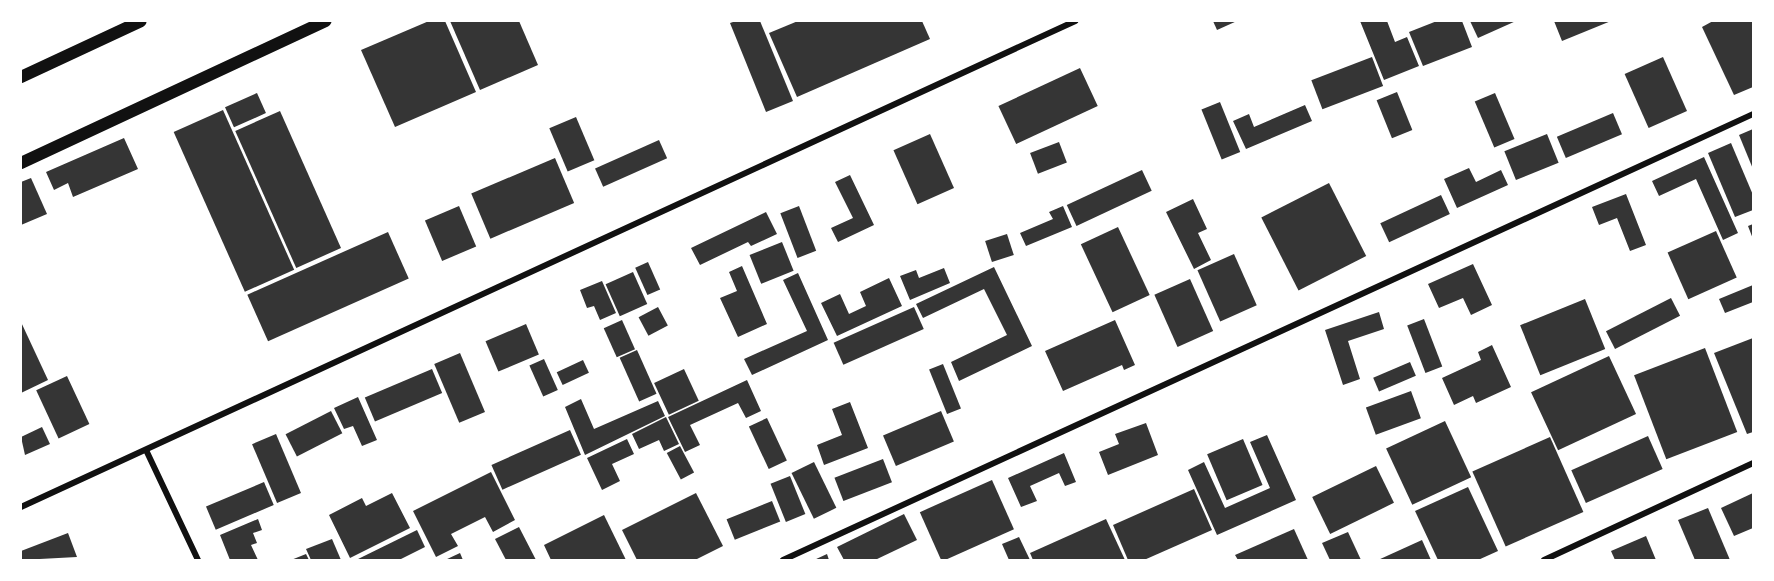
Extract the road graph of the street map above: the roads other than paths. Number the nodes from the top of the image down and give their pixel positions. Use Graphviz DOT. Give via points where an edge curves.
graph roads {
  1 [pos="141,21"];
  2 [pos="326,21"];
  3 [pos="1075,21"];
  4 [pos="21,76"];
  5 [pos="1753,114"];
  6 [pos="21,163"];
  7 [pos="146,450"];
  8 [pos="1753,464"];
  9 [pos="21,507"];
  10 [pos="198,560"];
  11 [pos="783,560"];
  12 [pos="1544,560"];
  1 -- 4 [label="main road"];
  2 -- 6 [label="main road"];
  3 -- 7 [label="street"];
  5 -- 11 [label="street"];
  7 -- 9 [label="street"];
  7 -- 10 [label="street"];
  8 -- 12 [label="street"];
}
